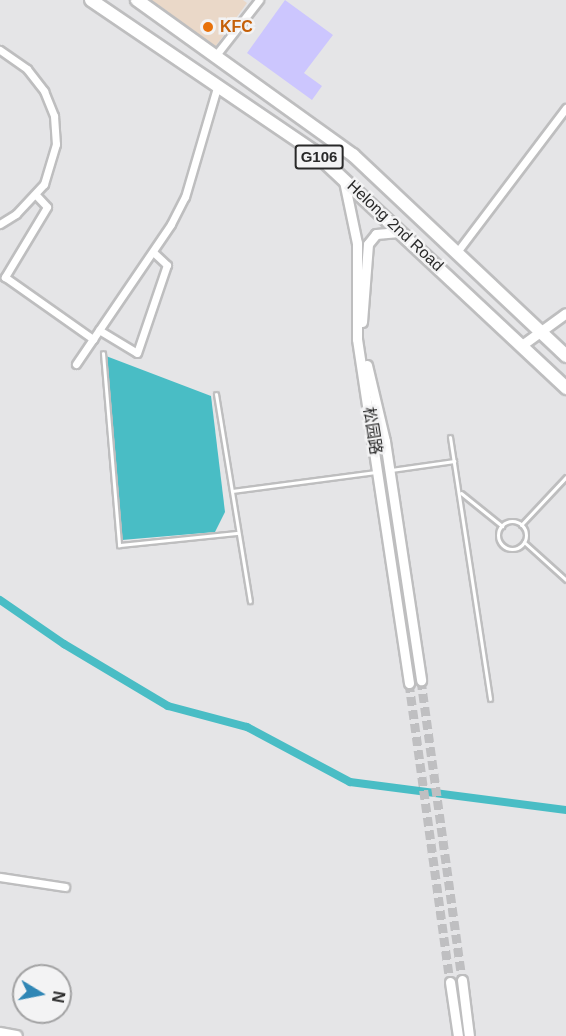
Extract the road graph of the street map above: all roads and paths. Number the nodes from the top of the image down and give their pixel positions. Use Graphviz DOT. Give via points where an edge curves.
graph roads {
  1 [pos="92,0"];
  2 [pos="137,0"];
  3 [pos="259,0"];
  4 [pos="0,51"];
  5 [pos="216,55"];
  6 [pos="218,84"];
  7 [pos="566,108"];
  8 [pos="344,178"];
  9 [pos="36,195"];
  10 [pos="0,224"];
  11 [pos="399,232"];
  12 [pos="153,252"];
  13 [pos="458,252"];
  14 [pos="566,313"];
  15 [pos="99,330"];
  16 [pos="539,330"];
  17 [pos="93,339"];
  18 [pos="522,345"];
  19 [pos="103,353"];
  20 [pos="566,356"];
  21 [pos="76,364"];
  22 [pos="566,388"];
  23 [pos="216,394"];
  24 [pos="450,437"];
  25 [pos="454,462"];
  26 [pos="390,470"];
  27 [pos="378,472"];
  28 [pos="566,477"];
  29 [pos="232,491"];
  30 [pos="461,492"];
  31 [pos="521,525"];
  32 [pos="502,526"];
  33 [pos="237,533"];
  34 [pos="524,542"];
  35 [pos="566,580"];
  36 [pos="250,601"];
  37 [pos="421,680"];
  38 [pos="409,683"];
  39 [pos="490,699"];
  40 [pos="0,877"];
  41 [pos="65,887"];
  42 [pos="462,980"];
  43 [pos="450,982"];
  44 [pos="0,1033"];
  45 [pos="17,1036"];
  46 [pos="458,1036"];
  47 [pos="469,1036"];
  1 -- 6 [label="highway, Helong 2nd Road / G106"];
  2 -- 5 [label="highway, Helong 2nd Road / G106"];
  3 -- 5 [label="street"];
  4 -- 9 [label="street" via="36,78 54,116 54,157"];
  5 -- 13 [label="highway, Helong 2nd Road / G106" via="335,141"];
  6 -- 8 [label="highway, Helong 2nd Road / G106" via="313,151"];
  6 -- 12 [label="street" via="195,173"];
  7 -- 13 [label="street"];
  8 -- 11 [label="highway, Helong 2nd Road / G106"];
  8 -- 27 [label="street, 松园路" via="357,243 357,339"];
  9 -- 10 [label="street"];
  9 -- 17 [label="street" via="47,207 5,277"];
  11 -- 18 [label="highway, Helong 2nd Road / G106"];
  11 -- 26 [label="street, 松园路" via="376,234 368,243 362,312 366,358"];
  12 -- 15 [label="street"];
  12 -- 15 [label="street" via="167,265 137,353"];
  13 -- 16 [label="highway, Helong 2nd Road / G106"];
  14 -- 16 [label="street"];
  15 -- 17 [label="street"];
  16 -- 18 [label="street"];
  16 -- 20 [label="highway, Helong 2nd Road / G106"];
  17 -- 21 [label="street"];
  18 -- 22 [label="highway, Helong 2nd Road / G106"];
  19 -- 33 [label="lane" via="119,545"];
  23 -- 29 [label="lane"];
  24 -- 25 [label="lane"];
  25 -- 26 [label="lane"];
  25 -- 30 [label="lane"];
  26 -- 37 [label="street, 松园路"];
  27 -- 29 [label="lane"];
  27 -- 38 [label="street, 松园路"];
  28 -- 31 [label="lane"];
  29 -- 33 [label="lane"];
  30 -- 32 [label="lane"];
  30 -- 39 [label="lane"];
  31 -- 32 [label="lane" via="509,522"];
  31 -- 34 [label="lane" via="526,533"];
  32 -- 34 [label="lane" via="498,534 504,546 517,548"];
  33 -- 36 [label="lane"];
  34 -- 35 [label="lane"];
  40 -- 41 [label="street"];
  42 -- 47 [label="street"];
  43 -- 46 [label="street"];
  44 -- 45 [label="main road"];
}
